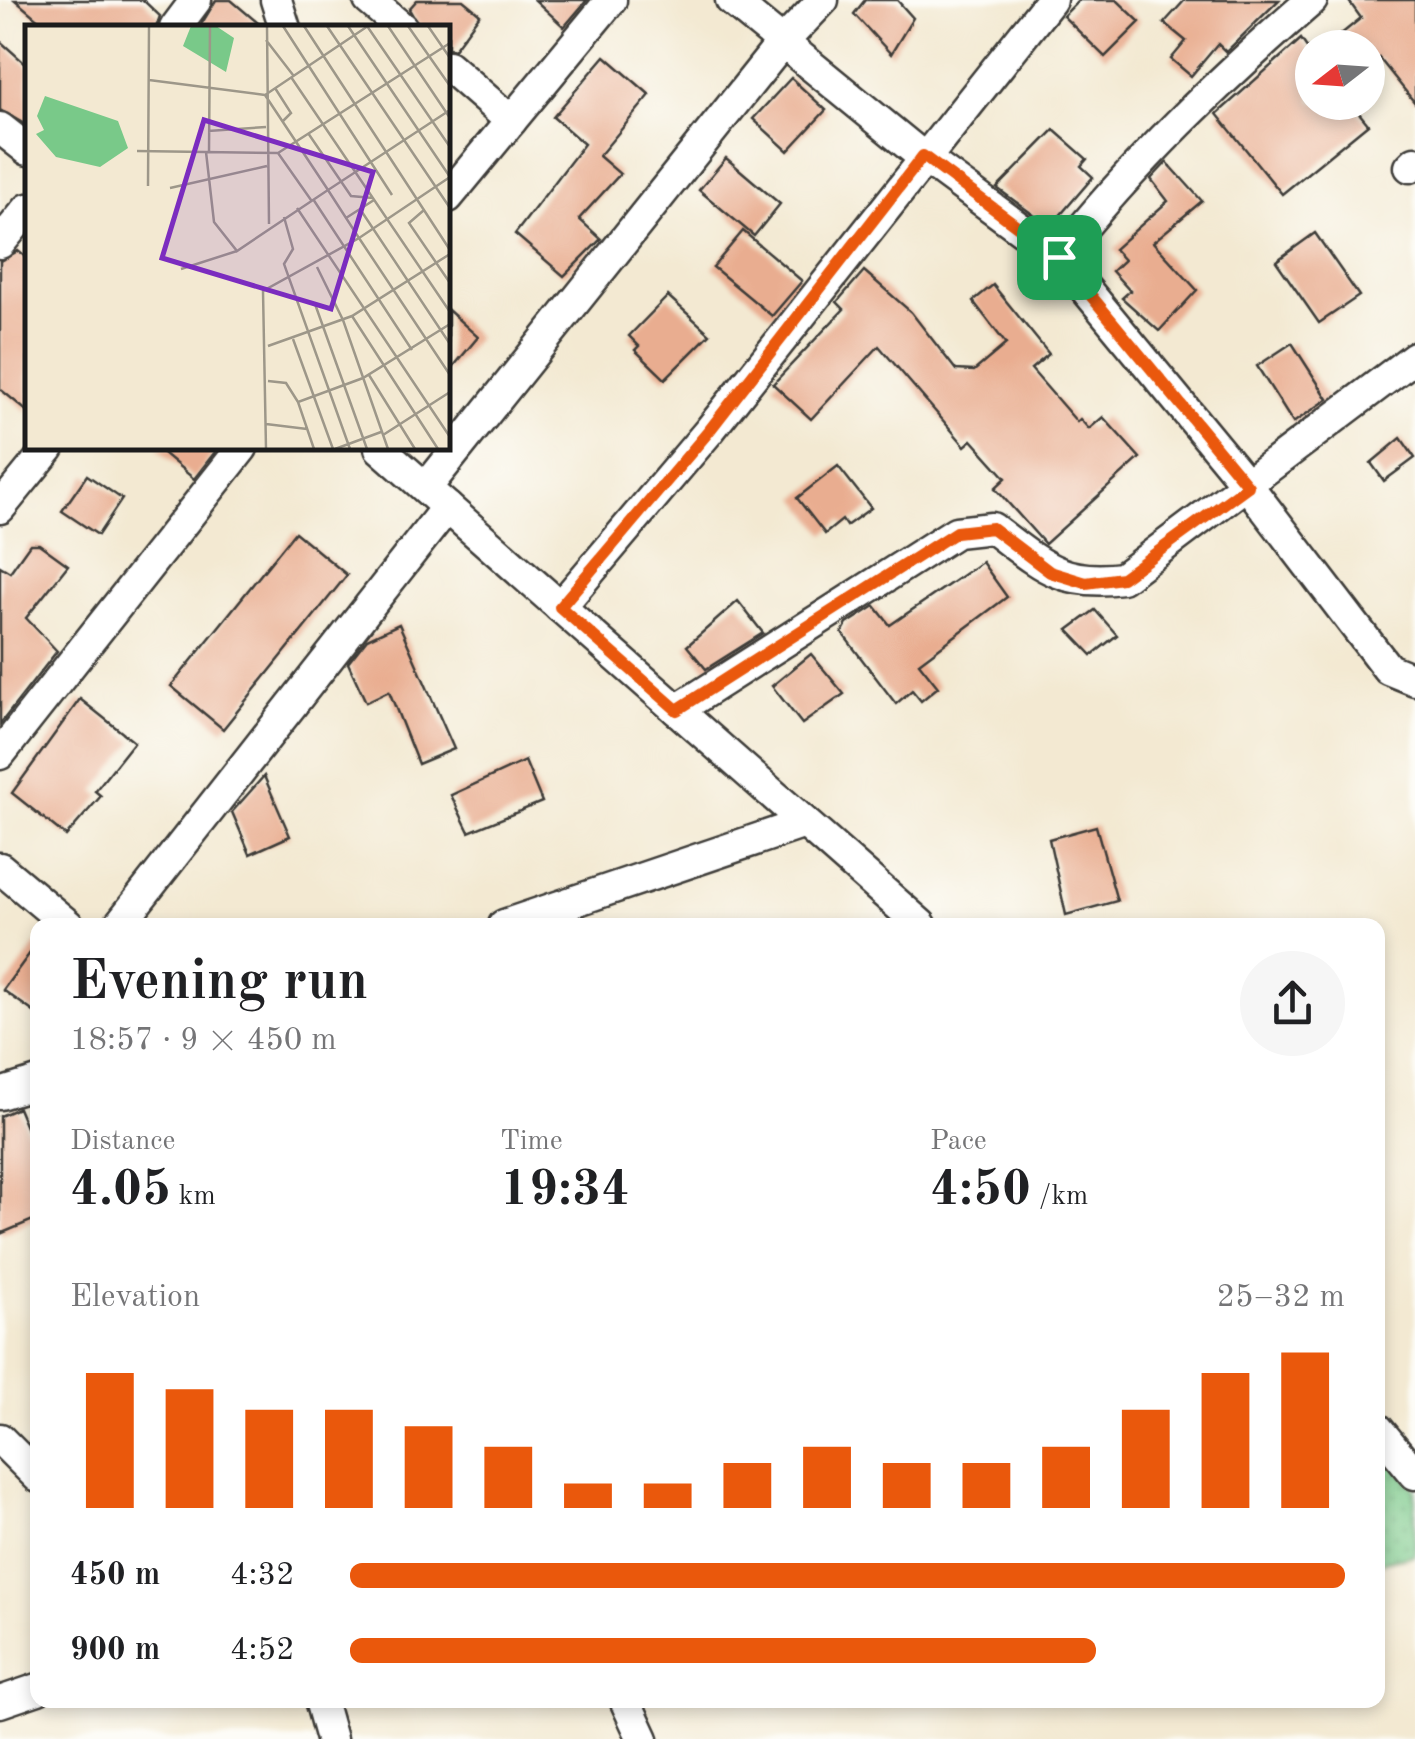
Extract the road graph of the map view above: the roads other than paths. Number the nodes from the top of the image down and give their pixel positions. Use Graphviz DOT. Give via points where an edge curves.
graph roads {
  1 [pos="196,0"];
  2 [pos="276,0"];
  3 [pos="611,0"];
  4 [pos="731,0"];
  5 [pos="822,0"];
  6 [pos="1052,0"];
  7 [pos="1312,0"];
  8 [pos="176,25"];
  9 [pos="284,25"];
  10 [pos="782,43"];
  11 [pos="450,68"];
  12 [pos="511,120"];
  13 [pos="0,128"];
  14 [pos="25,148"];
  15 [pos="923,156"];
  16 [pos="450,195"];
  17 [pos="25,214"];
  18 [pos="0,243"];
  19 [pos="1059,257"];
  20 [pos="1415,357"];
  21 [pos="48,450"];
  22 [pos="240,450"];
  23 [pos="382,450"];
  24 [pos="1248,486"];
  25 [pos="436,498"];
  26 [pos="0,508"];
  27 [pos="560,607"];
  28 [pos="1415,680"];
  29 [pos="677,710"];
  30 [pos="0,754"];
  31 [pos="805,824"];
  32 [pos="0,868"];
  33 [pos="60,918"];
  34 [pos="125,918"];
  35 [pos="525,918"];
  36 [pos="913,918"];
  37 [pos="30,1085"];
  38 [pos="0,1094"];
  39 [pos="1385,1438"];
  40 [pos="0,1439"];
  41 [pos="30,1469"];
  42 [pos="1415,1474"];
  43 [pos="30,1692"];
  44 [pos="0,1702"];
  45 [pos="322,1708"];
  46 [pos="629,1708"];
  47 [pos="331,1739"];
  48 [pos="643,1739"];
  1 -- 8 [label="street"];
  2 -- 9 [label="street"];
  3 -- 12 [label="street"];
  4 -- 10 [label="street"];
  5 -- 10 [label="street"];
  6 -- 15 [label="street"];
  7 -- 19 [label="street" via="1236,66 1116,188"];
  10 -- 15 [label="street"];
  10 -- 25 [label="street"];
  11 -- 12 [label="street"];
  12 -- 16 [label="street"];
  13 -- 14 [label="street"];
  15 -- 19 [label="street"];
  15 -- 27 [label="street" via="709,431"];
  17 -- 18 [label="street"];
  19 -- 24 [label="street"];
  20 -- 24 [label="street"];
  21 -- 26 [label="street"];
  22 -- 30 [label="street"];
  23 -- 25 [label="street"];
  24 -- 28 [label="street" via="1388,669"];
  24 -- 29 [label="street" via="1122,578 1086,583 1050,572 992,528 956,532"];
  25 -- 27 [label="street"];
  25 -- 34 [label="street"];
  27 -- 29 [label="street"];
  29 -- 31 [label="street"];
  31 -- 35 [label="street"];
  31 -- 36 [label="street"];
  32 -- 33 [label="street"];
  37 -- 38 [label="street"];
  39 -- 42 [label="street"];
  40 -- 41 [label="street"];
  43 -- 44 [label="street"];
  45 -- 47 [label="street"];
  46 -- 48 [label="street"];
}
